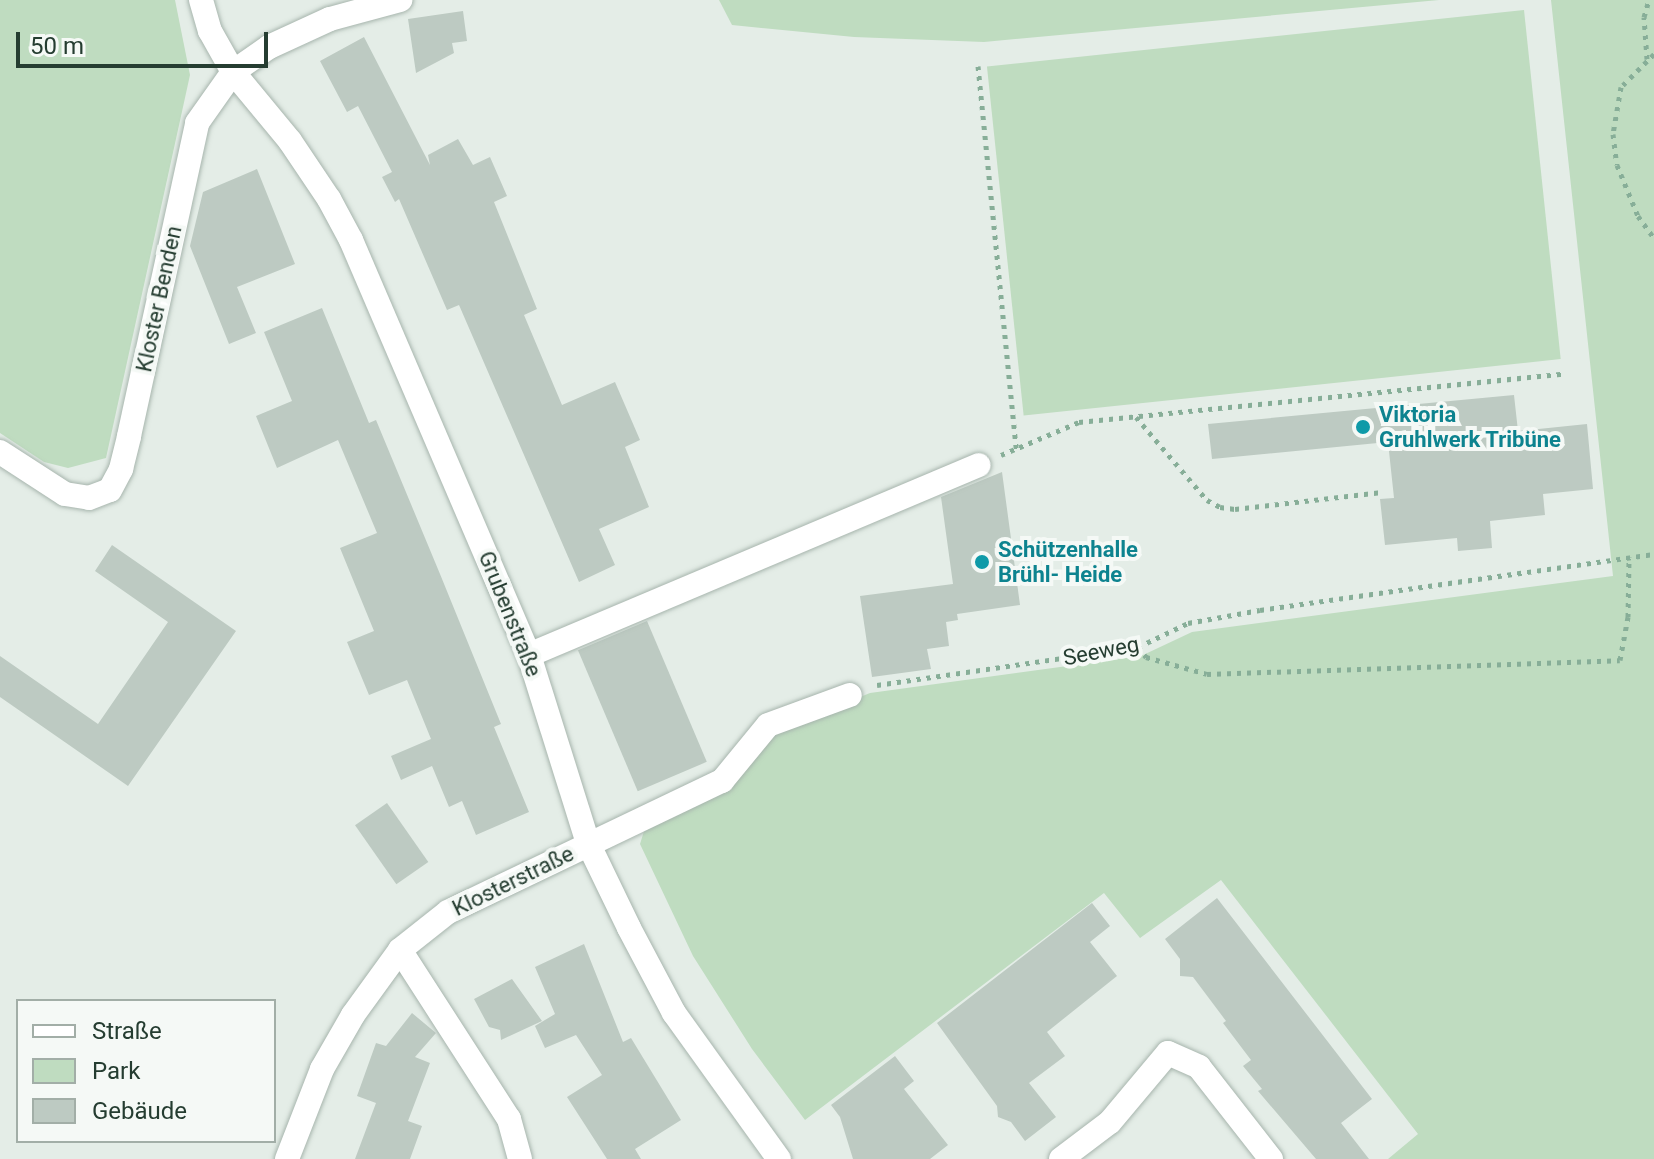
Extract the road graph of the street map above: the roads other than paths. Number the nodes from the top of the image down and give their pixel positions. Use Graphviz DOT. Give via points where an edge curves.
graph roads {
  1 [pos="201,0"];
  2 [pos="400,0"];
  3 [pos="233,72"];
  4 [pos="0,452"];
  5 [pos="979,465"];
  6 [pos="529,655"];
  7 [pos="850,695"];
  8 [pos="588,843"];
  9 [pos="400,950"];
  10 [pos="287,1159"];
  11 [pos="520,1159"];
  12 [pos="779,1159"];
  13 [pos="1061,1159"];
  14 [pos="1271,1159"];
  1 -- 3 [label="street" via="210,31"];
  2 -- 3 [label="street" via="330,19 269,47"];
  3 -- 4 [label="street, Kloster Benden" via="197,123 129,436 110,490 89,498 65,494"];
  3 -- 6 [label="street, Grubenstraße" via="290,141 351,240"];
  5 -- 6 [label="street"];
  6 -- 8 [label="street, Grubenstraße"];
  7 -- 8 [label="street" via="768,725 722,781"];
  8 -- 9 [label="street, Klosterstraße" via="448,912"];
  8 -- 12 [label="street, Grubenstraße" via="674,1013"];
  9 -- 10 [label="street, Klosterstraße" via="322,1069"];
  9 -- 11 [label="street" via="509,1119"];
  13 -- 14 [label="street" via="1110,1122 1168,1053 1199,1067"];
}
